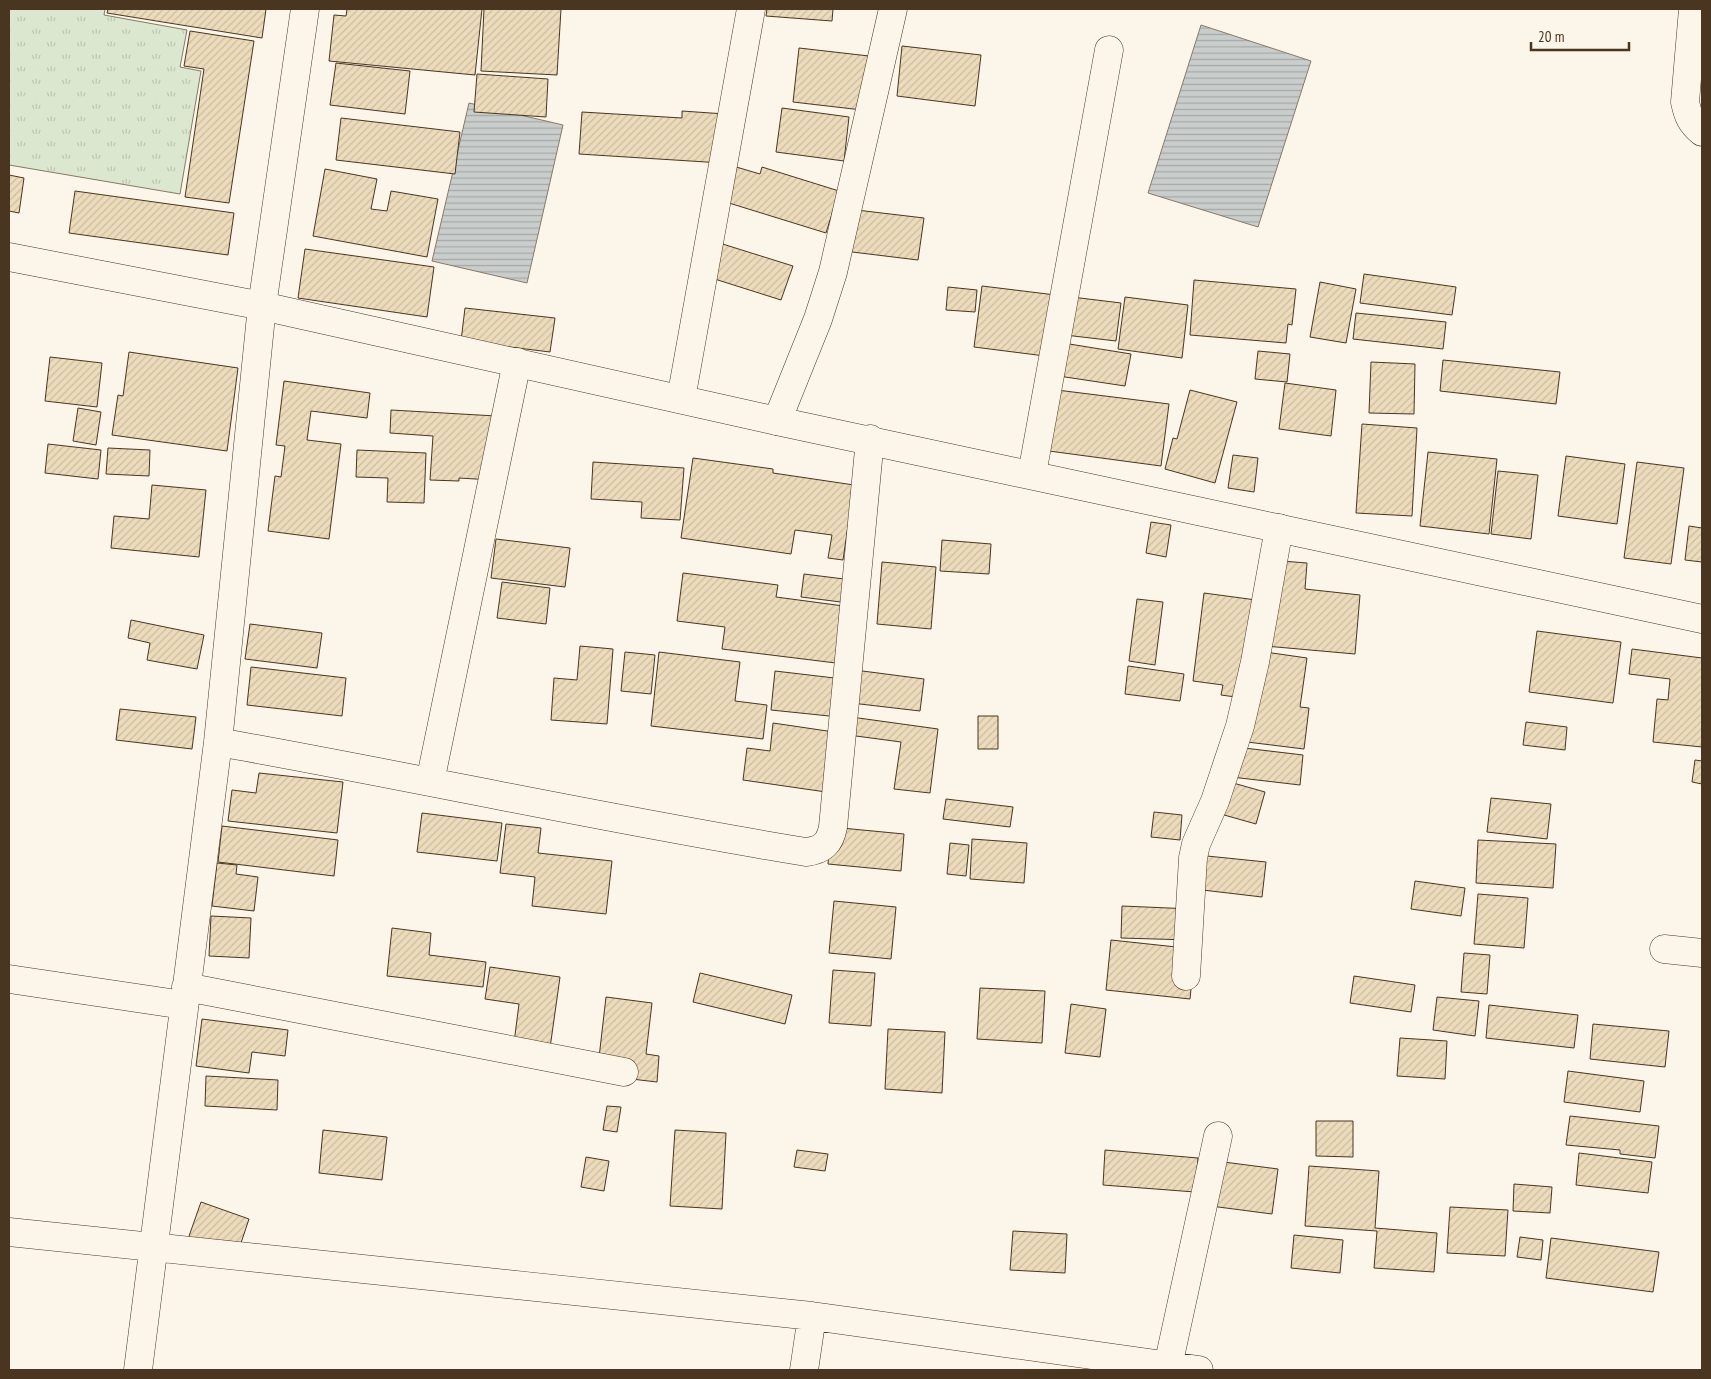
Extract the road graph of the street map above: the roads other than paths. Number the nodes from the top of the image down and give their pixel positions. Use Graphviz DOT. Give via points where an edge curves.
graph roads {
  1 [pos="305,9"];
  2 [pos="751,9"];
  3 [pos="893,9"];
  4 [pos="1693,9"];
  5 [pos="1109,50"];
  6 [pos="1702,132"];
  7 [pos="9,256"];
  8 [pos="262,306"];
  9 [pos="517,362"];
  10 [pos="682,399"];
  11 [pos="776,421"];
  12 [pos="870,439"];
  13 [pos="1032,474"];
  14 [pos="1279,528"];
  15 [pos="1702,619"];
  16 [pos="218,742"];
  17 [pos="430,782"];
  18 [pos="1664,950"];
  19 [pos="1702,953"];
  20 [pos="1186,976"];
  21 [pos="9,979"];
  22 [pos="185,996"];
  23 [pos="624,1072"];
  24 [pos="1218,1136"];
  25 [pos="9,1232"];
  26 [pos="152,1247"];
  27 [pos="812,1316"];
  28 [pos="1168,1366"];
  29 [pos="138,1370"];
  30 [pos="804,1370"];
  31 [pos="1199,1370"];
  1 -- 8 [label="street"];
  2 -- 10 [label="street"];
  3 -- 11 [label="street" via="833,272 818,319"];
  4 -- 6 [label="street" via="1685,102 1690,121"];
  5 -- 13 [label="street"];
  7 -- 8 [label="street"];
  8 -- 9 [label="street"];
  8 -- 16 [label="street"];
  9 -- 10 [label="street"];
  9 -- 17 [label="street"];
  10 -- 11 [label="street"];
  11 -- 12 [label="street"];
  12 -- 13 [label="street"];
  12 -- 17 [label="street" via="833,827 825,846 818,851 797,851 654,827"];
  13 -- 14 [label="street"];
  14 -- 15 [label="street"];
  14 -- 20 [label="street" via="1240,726 1216,801 1193,858"];
  16 -- 17 [label="street"];
  16 -- 22 [label="street"];
  18 -- 19 [label="street"];
  21 -- 22 [label="street"];
  22 -- 23 [label="street"];
  22 -- 26 [label="street"];
  24 -- 28 [label="street"];
  25 -- 26 [label="street"];
  26 -- 27 [label="street"];
  26 -- 29 [label="street"];
  27 -- 28 [label="street"];
  27 -- 30 [label="street"];
  28 -- 31 [label="street"];
}
